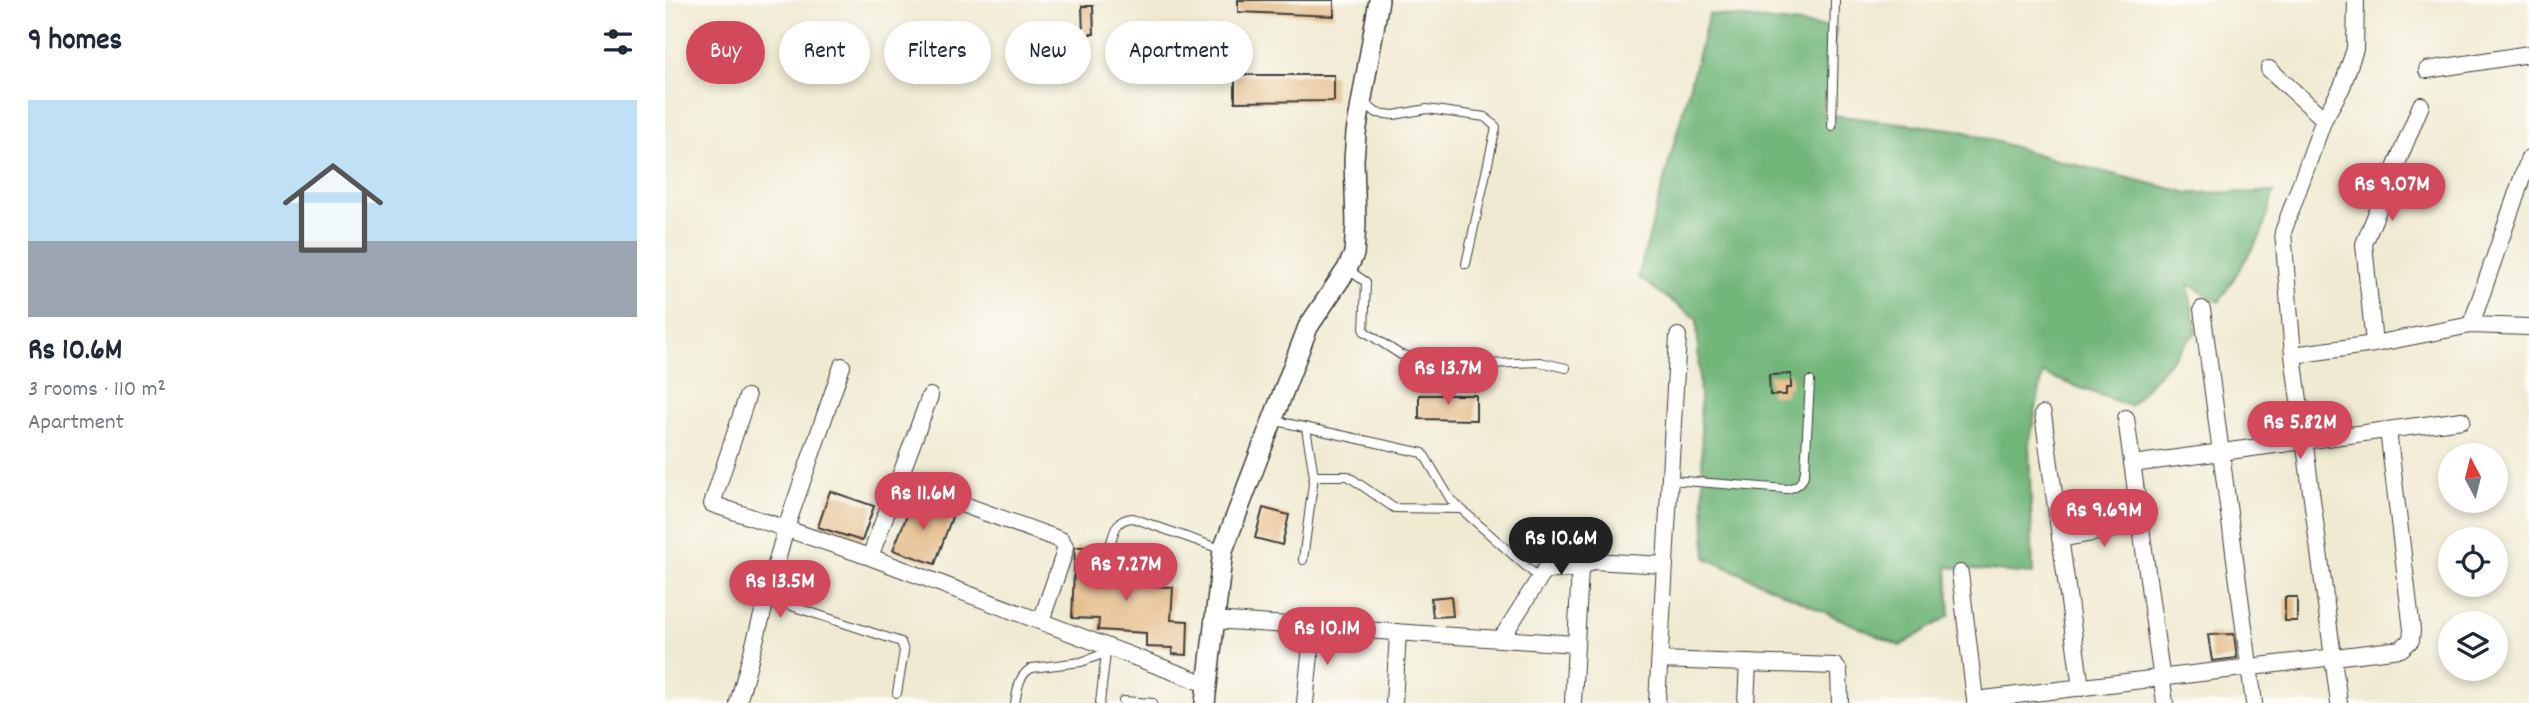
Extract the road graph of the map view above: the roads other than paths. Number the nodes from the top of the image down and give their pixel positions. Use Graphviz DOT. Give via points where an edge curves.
graph roads {
  1 [pos="1379,0"];
  2 [pos="1835,0"];
  3 [pos="2356,0"];
  4 [pos="2529,54"];
  5 [pos="2269,69"];
  6 [pos="2427,70"];
  7 [pos="1362,102"];
  8 [pos="2421,105"];
  9 [pos="2324,119"];
  10 [pos="1832,126"];
  11 [pos="2529,158"];
  12 [pos="1466,264"];
  13 [pos="1347,269"];
  14 [pos="2202,309"];
  15 [pos="2471,325"];
  16 [pos="2529,327"];
  17 [pos="1678,336"];
  18 [pos="2374,344"];
  19 [pos="2293,355"];
  20 [pos="842,366"];
  21 [pos="1566,368"];
  22 [pos="1810,381"];
  23 [pos="930,396"];
  24 [pos="747,397"];
  25 [pos="2043,414"];
  26 [pos="2126,418"];
  27 [pos="1272,420"];
  28 [pos="2462,421"];
  29 [pos="1306,428"];
  30 [pos="2388,430"];
  31 [pos="2304,441"];
  32 [pos="2221,453"];
  33 [pos="2132,464"];
  34 [pos="1314,476"];
  35 [pos="1671,480"];
  36 [pos="898,481"];
  37 [pos="1461,509"];
  38 [pos="2141,524"];
  39 [pos="786,528"];
  40 [pos="2060,538"];
  41 [pos="1111,542"];
  42 [pos="1223,550"];
  43 [pos="870,557"];
  44 [pos="1303,560"];
  45 [pos="1665,565"];
  46 [pos="1580,568"];
  47 [pos="1960,573"];
  48 [pos="1539,578"];
  49 [pos="767,598"];
  50 [pos="1213,620"];
  51 [pos="1041,621"];
  52 [pos="1313,627"];
  53 [pos="1398,632"];
  54 [pos="1501,639"];
  55 [pos="1575,643"];
  56 [pos="1111,651"];
  57 [pos="2333,657"];
  58 [pos="1660,660"];
  59 [pos="1748,663"];
  60 [pos="2249,667"];
  61 [pos="2162,677"];
  62 [pos="2081,688"];
  63 [pos="1206,693"];
  64 [pos="897,694"];
  65 [pos="1123,701"];
  66 [pos="1975,702"];
  67 [pos="738,703"];
  68 [pos="1015,703"];
  69 [pos="1100,703"];
  70 [pos="1153,703"];
  71 [pos="1305,703"];
  72 [pos="1394,703"];
  73 [pos="1573,703"];
  74 [pos="1657,703"];
  75 [pos="1746,703"];
  76 [pos="1840,703"];
  77 [pos="2165,703"];
  78 [pos="2254,703"];
  79 [pos="2339,703"];
  1 -- 7 [label="street"];
  2 -- 10 [label="lane"];
  3 -- 9 [label="street" via="2355,49"];
  4 -- 6 [label="street"];
  5 -- 9 [label="street"];
  7 -- 12 [label="lane" via="1377,113 1427,109 1485,117 1496,127"];
  7 -- 13 [label="street" via="1354,160 1354,254"];
  8 -- 18 [label="street" via="2364,244"];
  9 -- 19 [label="street" via="2283,232"];
  11 -- 15 [label="street"];
  13 -- 21 [label="lane" via="1366,282 1364,331 1402,355 1464,365 1540,362"];
  13 -- 27 [label="street" via="1308,327"];
  14 -- 32 [label="street"];
  15 -- 16 [label="street"];
  15 -- 18 [label="street"];
  17 -- 35 [label="street"];
  18 -- 19 [label="street"];
  19 -- 31 [label="street"];
  20 -- 39 [label="street"];
  22 -- 35 [label="lane" via="1804,480 1797,486"];
  23 -- 36 [label="street"];
  24 -- 39 [label="street" via="712,504"];
  25 -- 40 [label="street"];
  26 -- 33 [label="street"];
  27 -- 29 [label="lane"];
  27 -- 42 [label="street"];
  28 -- 30 [label="street"];
  29 -- 34 [label="lane"];
  29 -- 37 [label="lane" via="1423,453"];
  30 -- 31 [label="street"];
  30 -- 57 [label="street" via="2411,640 2401,649"];
  31 -- 32 [label="street"];
  31 -- 57 [label="street"];
  32 -- 33 [label="street"];
  32 -- 60 [label="street"];
  33 -- 38 [label="street"];
  34 -- 37 [label="lane" via="1348,476 1394,508"];
  34 -- 44 [label="lane"];
  35 -- 45 [label="street"];
  36 -- 43 [label="street"];
  36 -- 51 [label="street" via="1061,540 1064,554"];
  37 -- 48 [label="lane"];
  38 -- 40 [label="street"];
  38 -- 61 [label="street"];
  39 -- 43 [label="street"];
  39 -- 49 [label="street"];
  40 -- 62 [label="street"];
  41 -- 42 [label="lane" via="1115,525 1133,518"];
  42 -- 50 [label="street"];
  43 -- 51 [label="street"];
  45 -- 46 [label="street" via="1592,561"];
  45 -- 58 [label="street"];
  46 -- 48 [label="street" via="1544,571"];
  46 -- 55 [label="street"];
  47 -- 66 [label="street"];
  48 -- 54 [label="street"];
  49 -- 64 [label="lane" via="901,642 904,651"];
  49 -- 67 [label="street"];
  50 -- 52 [label="street"];
  50 -- 63 [label="street"];
  51 -- 56 [label="street"];
  52 -- 53 [label="street"];
  52 -- 71 [label="street"];
  53 -- 54 [label="street"];
  53 -- 72 [label="street"];
  54 -- 55 [label="street"];
  55 -- 73 [label="street"];
  56 -- 63 [label="street"];
  56 -- 68 [label="lane" via="1081,662 1025,671"];
  56 -- 69 [label="lane"];
  57 -- 60 [label="street"];
  57 -- 79 [label="street"];
  58 -- 59 [label="street"];
  58 -- 74 [label="street"];
  59 -- 75 [label="street"];
  59 -- 76 [label="street" via="1835,666"];
  60 -- 61 [label="street"];
  60 -- 78 [label="street"];
  61 -- 62 [label="street"];
  61 -- 77 [label="street"];
  62 -- 66 [label="street"];
  65 -- 70 [label="lane"];
}
